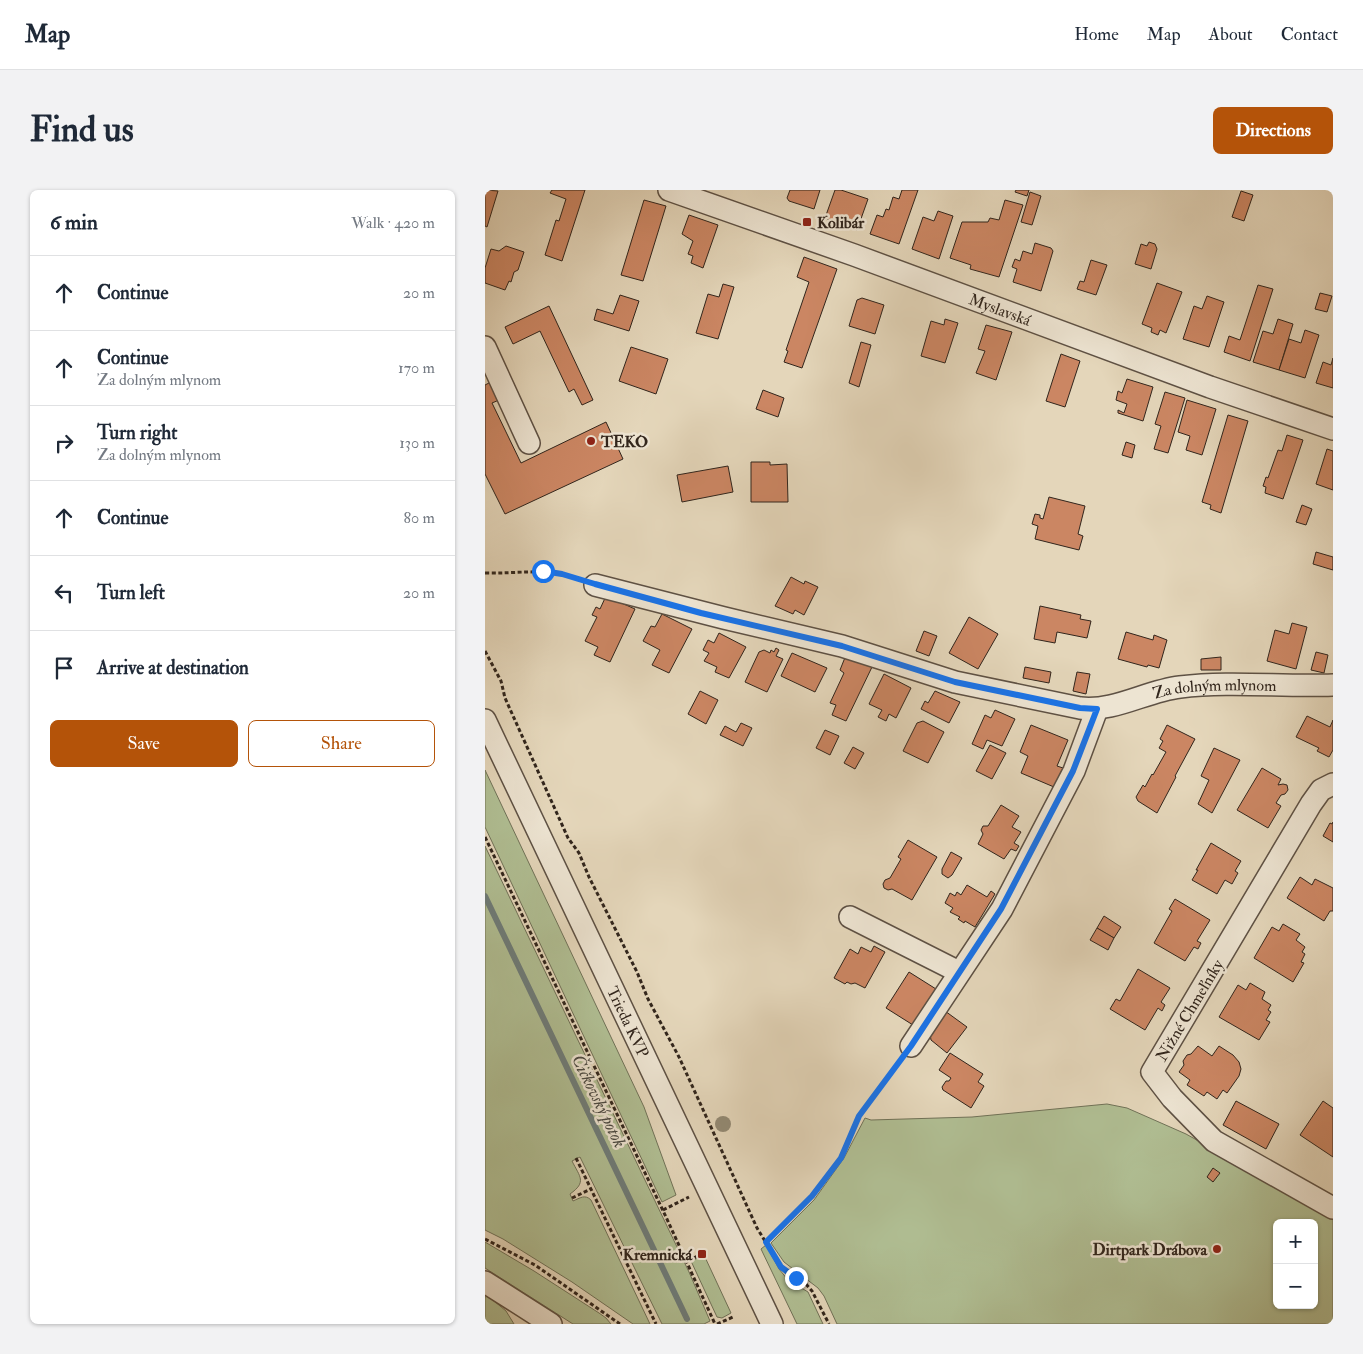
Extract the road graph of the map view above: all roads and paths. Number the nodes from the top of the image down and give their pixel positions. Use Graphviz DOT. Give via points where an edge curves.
graph roads {
  1 [pos="669,190"];
  2 [pos="485,347"];
  3 [pos="1333,429"];
  4 [pos="529,443"];
  5 [pos="485,573"];
  6 [pos="595,584"];
  7 [pos="485,651"];
  8 [pos="1333,685"];
  9 [pos="1097,709"];
  10 [pos="485,720"];
  11 [pos="1333,784"];
  12 [pos="485,837"];
  13 [pos="850,917"];
  14 [pos="959,972"];
  15 [pos="911,1046"];
  16 [pos="576,1158"];
  17 [pos="591,1189"];
  18 [pos="572,1198"];
  19 [pos="1333,1208"];
  20 [pos="485,1239"];
  21 [pos="766,1242"];
  22 [pos="703,1254"];
  23 [pos="687,1261"];
  24 [pos="485,1282"];
  25 [pos="733,1316"];
  26 [pos="540,1321"];
  27 [pos="620,1324"];
  28 [pos="656,1324"];
  29 [pos="716,1324"];
  30 [pos="772,1324"];
  31 [pos="829,1324"];
  1 -- 3 [label="street, Myslavská"];
  2 -- 4 [label="street"];
  5 -- 6 [label="path" via="543,571"];
  6 -- 9 [label="street, Za dolným mlynom" via="842,646 969,686"];
  7 -- 21 [label="path" via="501,680 505,698 568,838 579,853 648,1000 679,1057"];
  8 -- 9 [label="street, Za dolným mlynom" via="1237,683 1188,686"];
  9 -- 14 [label="street" via="1073,771 1001,909"];
  10 -- 30 [label="street, Trieda KVP"];
  11 -- 19 [label="street, Nižné Chmeľníky" via="1321,790 1311,804 1152,1072 1213,1141"];
  12 -- 23 [label="path"];
  13 -- 14 [label="street"];
  14 -- 15 [label="street"];
  15 -- 21 [label="path" via="859,1116 841,1158 812,1196"];
  16 -- 17 [label="path"];
  17 -- 18 [label="path"];
  17 -- 28 [label="path"];
  20 -- 27 [label="path" via="535,1265"];
  21 -- 31 [label="path" via="781,1267 813,1291"];
  22 -- 23 [label="path"];
  23 -- 29 [label="path"];
  24 -- 26 [label="street"];
  25 -- 29 [label="path"];
}
